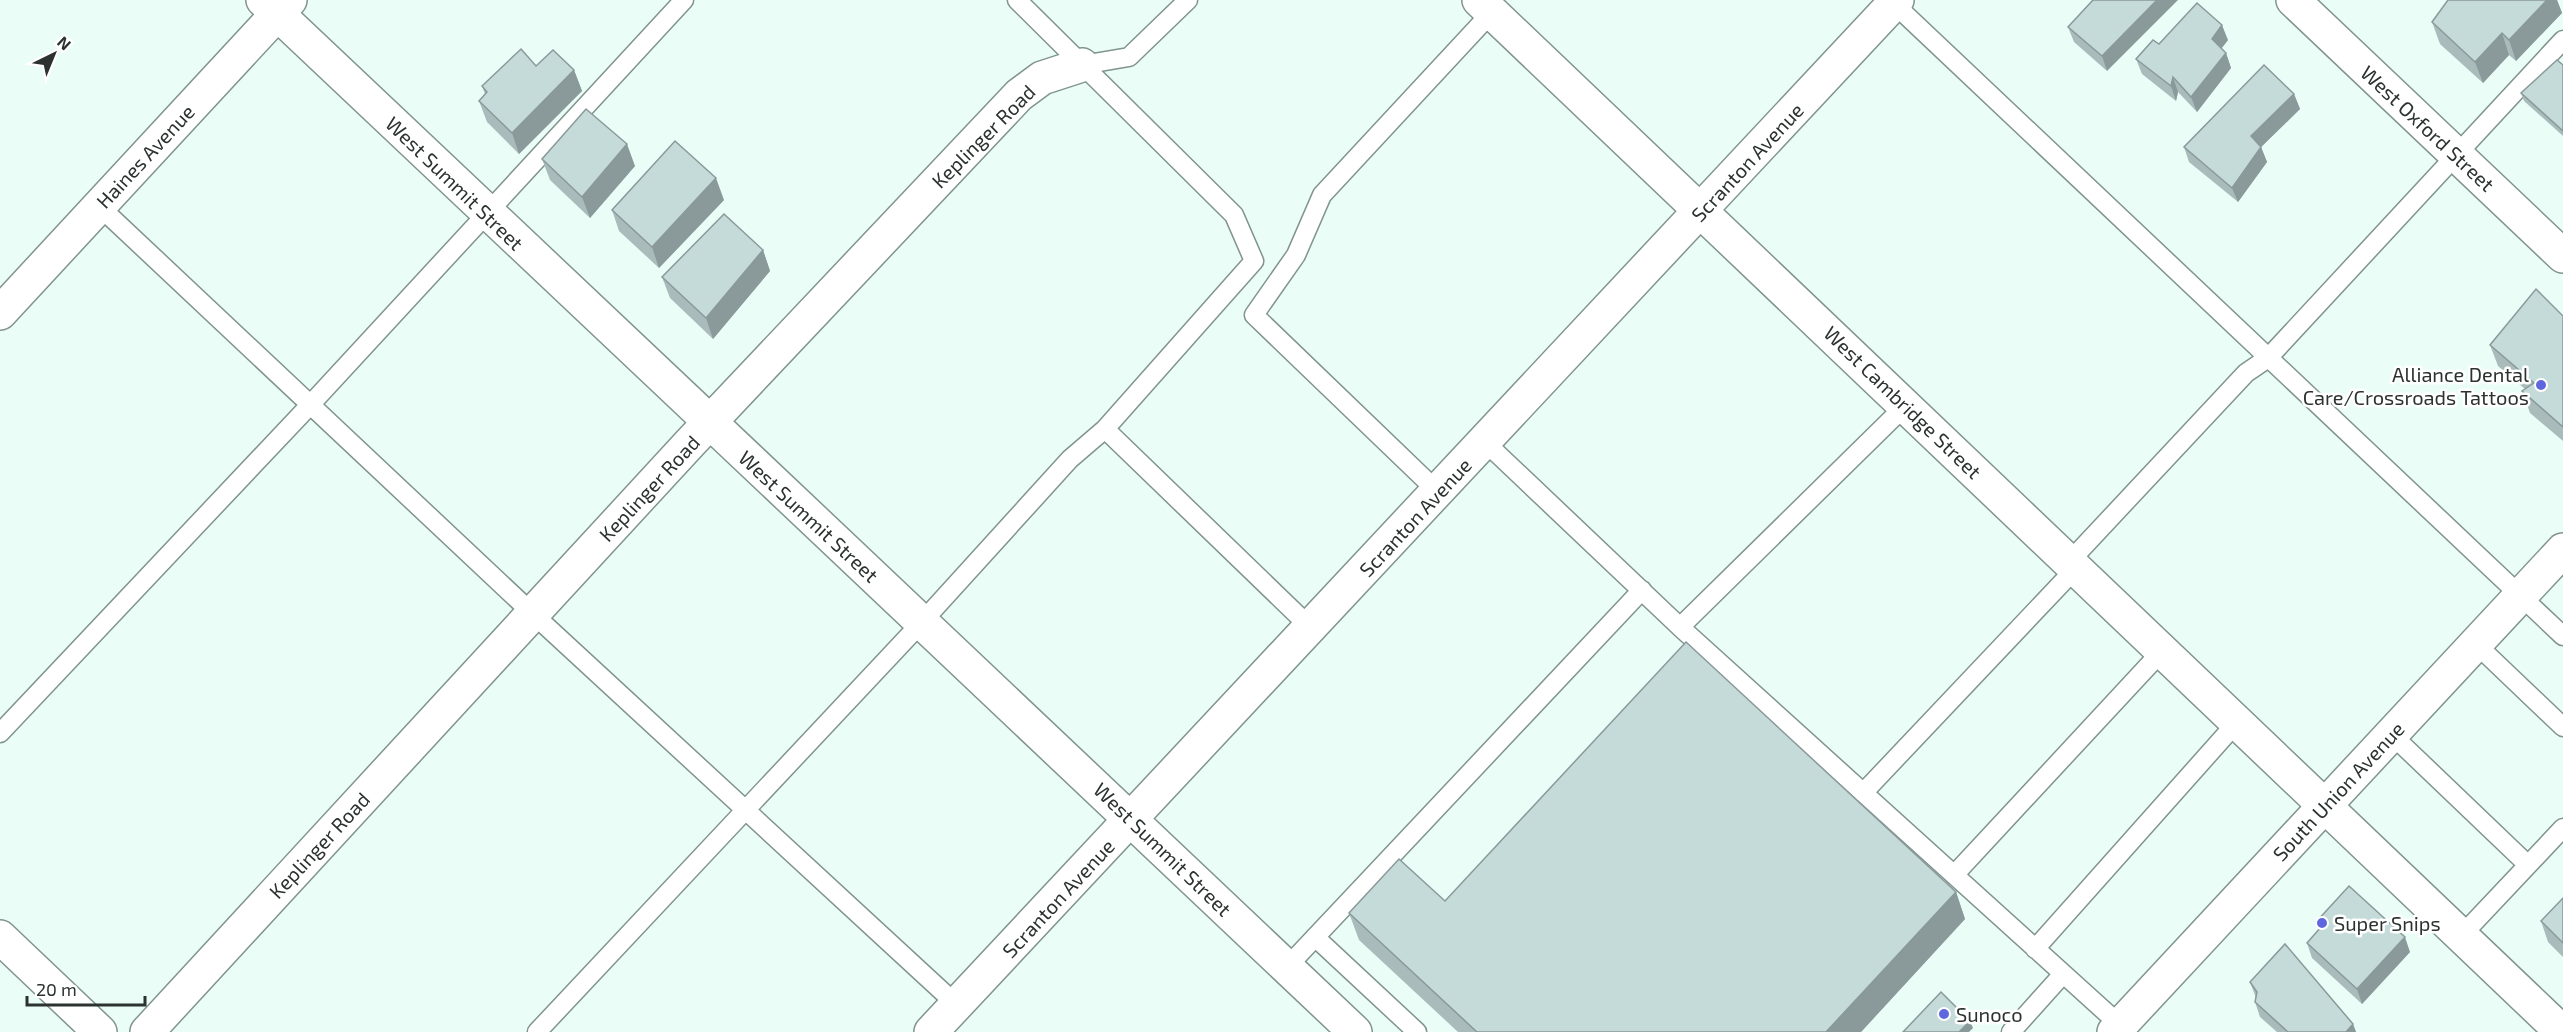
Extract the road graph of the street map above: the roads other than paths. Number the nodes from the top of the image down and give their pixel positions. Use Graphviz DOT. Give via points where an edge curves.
graph roads {
  1 [pos="684,0"];
  2 [pos="1017,0"];
  3 [pos="1188,0"];
  4 [pos="2293,0"];
  5 [pos="1894,1"];
  6 [pos="277,5"];
  7 [pos="1486,6"];
  8 [pos="2563,40"];
  9 [pos="1082,65"];
  10 [pos="2457,155"];
  11 [pos="99,206"];
  12 [pos="1702,210"];
  13 [pos="487,213"];
  14 [pos="2563,256"];
  15 [pos="0,313"];
  16 [pos="2268,358"];
  17 [pos="310,405"];
  18 [pos="1906,405"];
  19 [pos="709,423"];
  20 [pos="1105,429"];
  21 [pos="1485,442"];
  22 [pos="1438,492"];
  23 [pos="2563,550"];
  24 [pos="2074,564"];
  25 [pos="1642,590"];
  26 [pos="2521,595"];
  27 [pos="533,614"];
  28 [pos="922,622"];
  29 [pos="1680,627"];
  30 [pos="1311,628"];
  31 [pos="2563,636"];
  32 [pos="2476,644"];
  33 [pos="2163,650"];
  34 [pos="2238,721"];
  35 [pos="2563,727"];
  36 [pos="0,733"];
  37 [pos="2391,734"];
  38 [pos="1863,793"];
  39 [pos="2326,805"];
  40 [pos="744,809"];
  41 [pos="1132,818"];
  42 [pos="2563,828"];
  43 [pos="2528,865"];
  44 [pos="1954,875"];
  45 [pos="2462,935"];
  46 [pos="1315,936"];
  47 [pos="0,937"];
  48 [pos="2035,949"];
  49 [pos="1287,967"];
  50 [pos="2063,974"];
  51 [pos="957,1005"];
  52 [pos="2117,1029"];
  53 [pos="100,1032"];
  54 [pos="147,1032"];
  55 [pos="537,1032"];
  56 [pos="932,1032"];
  57 [pos="1355,1032"];
  58 [pos="1417,1032"];
  59 [pos="2011,1032"];
  60 [pos="2562,1032"];
  1 -- 13 [label="lane"];
  2 -- 9 [label="lane"];
  3 -- 9 [label="lane, Keplinger Road" via="1129,57"];
  4 -- 10 [label="street, West Oxford Street"];
  5 -- 12 [label="street, Scranton Avenue"];
  5 -- 16 [label="lane"];
  6 -- 11 [label="street, Haines Avenue"];
  6 -- 13 [label="street, West Summit Street"];
  7 -- 12 [label="street, West Cambridge Street"];
  7 -- 22 [label="lane" via="1322,195 1296,255 1254,315"];
  8 -- 10 [label="lane"];
  9 -- 19 [label="street, Keplinger Road" via="1042,78 1020,95"];
  9 -- 20 [label="lane" via="1234,215 1254,261"];
  10 -- 14 [label="street, West Oxford Street"];
  10 -- 16 [label="lane"];
  11 -- 15 [label="street, Haines Avenue"];
  11 -- 17 [label="lane"];
  12 -- 18 [label="street, West Cambridge Street"];
  12 -- 21 [label="street, Scranton Avenue"];
  13 -- 17 [label="lane"];
  13 -- 19 [label="street, West Summit Street"];
  16 -- 24 [label="lane" via="2246,373"];
  16 -- 26 [label="lane"];
  17 -- 27 [label="lane"];
  17 -- 36 [label="lane"];
  18 -- 24 [label="street, West Cambridge Street"];
  18 -- 29 [label="lane"];
  19 -- 27 [label="street, Keplinger Road"];
  19 -- 28 [label="street, West Summit Street"];
  20 -- 28 [label="lane" via="1070,459"];
  20 -- 30 [label="lane"];
  21 -- 22 [label="street, Scranton Avenue"];
  21 -- 25 [label="lane"];
  22 -- 30 [label="street, Scranton Avenue"];
  23 -- 26 [label="street, South Union Avenue"];
  24 -- 33 [label="street, West Cambridge Street"];
  24 -- 38 [label="lane"];
  25 -- 29 [label="lane"];
  25 -- 46 [label="lane"];
  26 -- 31 [label="lane"];
  26 -- 32 [label="street, South Union Avenue"];
  27 -- 40 [label="lane"];
  27 -- 54 [label="street, Keplinger Road"];
  28 -- 40 [label="lane"];
  28 -- 41 [label="street, West Summit Street"];
  29 -- 38 [label="lane"];
  30 -- 41 [label="street, Scranton Avenue"];
  32 -- 35 [label="lane"];
  32 -- 37 [label="street, South Union Avenue"];
  33 -- 34 [label="street, West Cambridge Street"];
  33 -- 44 [label="lane"];
  34 -- 39 [label="street, West Cambridge Street"];
  34 -- 48 [label="lane"];
  37 -- 39 [label="street, South Union Avenue"];
  37 -- 43 [label="lane"];
  38 -- 44 [label="lane"];
  39 -- 45 [label="street, West Cambridge Street"];
  39 -- 52 [label="street, South Union Avenue"];
  40 -- 51 [label="lane"];
  40 -- 55 [label="lane"];
  41 -- 49 [label="street, West Summit Street"];
  41 -- 51 [label="street, Scranton Avenue"];
  42 -- 43 [label="lane"];
  43 -- 45 [label="lane"];
  44 -- 48 [label="lane"];
  45 -- 60 [label="street, West Cambridge Street"];
  46 -- 49 [label="lane"];
  46 -- 58 [label="lane"];
  47 -- 53 [label="street"];
  48 -- 50 [label="lane"];
  49 -- 57 [label="street, West Summit Street"];
  50 -- 52 [label="lane"];
  50 -- 59 [label="lane"];
  51 -- 56 [label="street, Scranton Avenue"];
}
